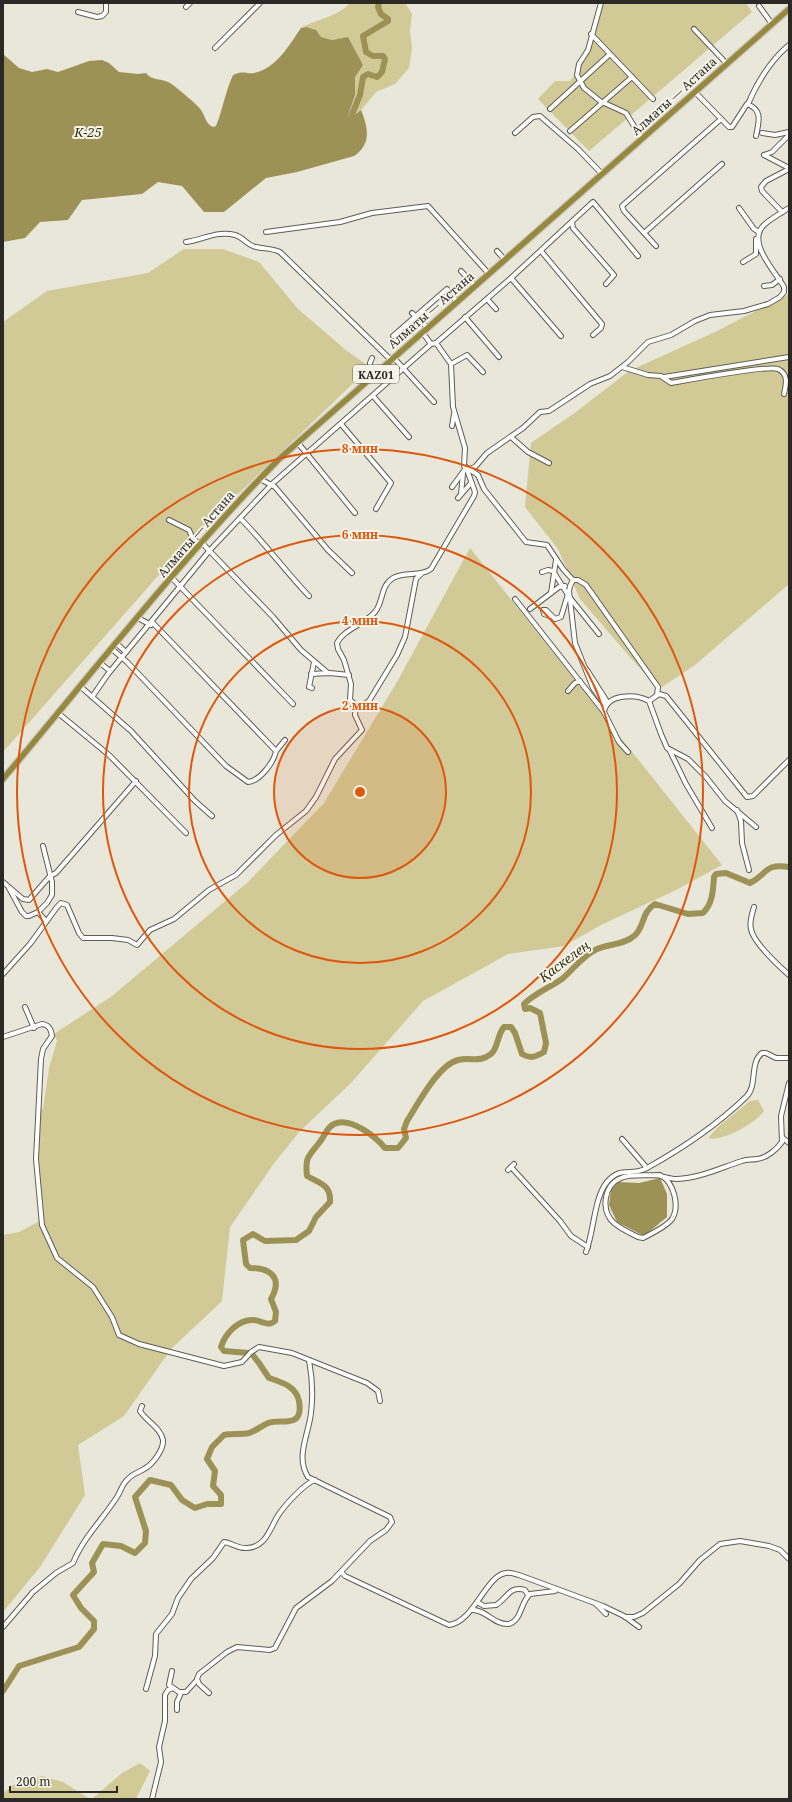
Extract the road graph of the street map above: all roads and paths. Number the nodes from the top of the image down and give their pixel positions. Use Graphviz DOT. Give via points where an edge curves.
graph roads {
  1 [pos="106,3"];
  2 [pos="190,3"];
  3 [pos="260,3"];
  4 [pos="601,3"];
  5 [pos="759,6"];
  6 [pos="186,7"];
  7 [pos="789,9"];
  8 [pos="78,12"];
  9 [pos="772,24"];
  10 [pos="694,28"];
  11 [pos="591,34"];
  12 [pos="789,45"];
  13 [pos="215,48"];
  14 [pos="610,54"];
  15 [pos="727,64"];
  16 [pos="632,76"];
  17 [pos="580,82"];
  18 [pos="695,92"];
  19 [pos="653,100"];
  20 [pos="603,103"];
  21 [pos="748,104"];
  22 [pos="550,109"];
  23 [pos="721,119"];
  24 [pos="570,131"];
  25 [pos="789,132"];
  26 [pos="515,133"];
  27 [pos="762,133"];
  28 [pos="789,135"];
  29 [pos="756,136"];
  30 [pos="642,140"];
  31 [pos="722,164"];
  32 [pos="789,168"];
  33 [pos="602,174"];
  34 [pos="739,208"];
  35 [pos="789,208"];
  36 [pos="782,212"];
  37 [pos="572,222"];
  38 [pos="266,232"];
  39 [pos="759,232"];
  40 [pos="644,233"];
  41 [pos="758,238"];
  42 [pos="186,242"];
  43 [pos="656,246"];
  44 [pos="497,251"];
  45 [pos="541,251"];
  46 [pos="638,256"];
  47 [pos="505,260"];
  48 [pos="743,262"];
  49 [pos="462,271"];
  50 [pos="489,274"];
  51 [pos="511,278"];
  52 [pos="780,279"];
  53 [pos="606,284"];
  54 [pos="475,286"];
  55 [pos="764,286"];
  56 [pos="487,299"];
  57 [pos="457,302"];
  58 [pos="496,309"];
  59 [pos="414,314"];
  60 [pos="465,317"];
  61 [pos="428,328"];
  62 [pos="423,333"];
  63 [pos="593,335"];
  64 [pos="393,336"];
  65 [pos="561,336"];
  66 [pos="436,343"];
  67 [pos="431,344"];
  68 [pos="789,356"];
  69 [pos="499,357"];
  70 [pos="372,358"];
  71 [pos="392,359"];
  72 [pos="452,364"];
  73 [pos="622,366"];
  74 [pos="404,369"];
  75 [pos="483,372"];
  76 [pos="664,377"];
  77 [pos="371,378"];
  78 [pos="784,394"];
  79 [pos="373,396"];
  80 [pos="434,402"];
  81 [pos="454,413"];
  82 [pos="341,424"];
  83 [pos="452,426"];
  84 [pos="409,437"];
  85 [pos="511,437"];
  86 [pos="298,443"];
  87 [pos="307,454"];
  88 [pos="549,463"];
  89 [pos="467,468"];
  90 [pos="464,472"];
  91 [pos="260,479"];
  92 [pos="471,483"];
  93 [pos="272,484"];
  94 [pos="452,487"];
  95 [pos="376,510"];
  96 [pos="355,513"];
  97 [pos="240,518"];
  98 [pos="169,520"];
  99 [pos="201,544"];
  100 [pos="210,550"];
  101 [pos="556,560"];
  102 [pos="553,571"];
  103 [pos="542,572"];
  104 [pos="352,573"];
  105 [pos="422,573"];
  106 [pos="172,578"];
  107 [pos="573,580"];
  108 [pos="564,586"];
  109 [pos="570,586"];
  110 [pos="181,587"];
  111 [pos="551,593"];
  112 [pos="309,596"];
  113 [pos="569,596"];
  114 [pos="515,599"];
  115 [pos="530,609"];
  116 [pos="550,616"];
  117 [pos="138,618"];
  118 [pos="151,623"];
  119 [pos="599,634"];
  120 [pos="117,644"];
  121 [pos="112,649"];
  122 [pos="126,652"];
  123 [pos="122,657"];
  124 [pos="314,662"];
  125 [pos="100,663"];
  126 [pos="586,667"];
  127 [pos="110,671"];
  128 [pos="328,673"];
  129 [pos="311,674"];
  130 [pos="349,675"];
  131 [pos="580,681"];
  132 [pos="81,686"];
  133 [pos="312,688"];
  134 [pos="568,691"];
  135 [pos="657,696"];
  136 [pos="92,697"];
  137 [pos="606,697"];
  138 [pos="614,699"];
  139 [pos="649,701"];
  140 [pos="293,704"];
  141 [pos="356,705"];
  142 [pos="607,705"];
  143 [pos="604,712"];
  144 [pos="58,713"];
  145 [pos="285,740"];
  146 [pos="669,749"];
  147 [pos="276,751"];
  148 [pos="628,752"];
  149 [pos="789,760"];
  150 [pos="3,780"];
  151 [pos="136,781"];
  152 [pos="736,810"];
  153 [pos="212,816"];
  154 [pos="756,827"];
  155 [pos="712,828"];
  156 [pos="186,833"];
  157 [pos="43,846"];
  158 [pos="749,870"];
  159 [pos="50,876"];
  160 [pos="3,882"];
  161 [pos="9,888"];
  162 [pos="754,907"];
  163 [pos="38,912"];
  164 [pos="46,921"];
  165 [pos="3,974"];
  166 [pos="789,975"];
  167 [pos="25,1007"];
  168 [pos="34,1028"];
  169 [pos="3,1038"];
  170 [pos="789,1058"];
  171 [pos="789,1083"];
  172 [pos="783,1138"];
  173 [pos="622,1139"];
  174 [pos="789,1143"];
  175 [pos="511,1167"];
  176 [pos="647,1168"];
  177 [pos="660,1176"];
  178 [pos="675,1179"];
  179 [pos="673,1190"];
  180 [pos="310,1360"];
  181 [pos="380,1401"];
  182 [pos="142,1406"];
  183 [pos="314,1480"];
  184 [pos="789,1559"];
  185 [pos="341,1572"];
  186 [pos="557,1590"];
  187 [pos="528,1595"];
  188 [pos="477,1602"];
  189 [pos="596,1604"];
  190 [pos="472,1610"];
  191 [pos="606,1614"];
  192 [pos="624,1616"];
  193 [pos="3,1627"];
  194 [pos="639,1627"];
  195 [pos="172,1671"];
  196 [pos="197,1680"];
  197 [pos="171,1688"];
  198 [pos="146,1689"];
  199 [pos="181,1693"];
  200 [pos="209,1693"];
  201 [pos="177,1710"];
  202 [pos="152,1799"];
  1 -- 8 [label="street" via="106,12 99,17"];
  2 -- 6 [label="street"];
  3 -- 13 [label="street"];
  4 -- 11 [label="street"];
  5 -- 9 [label="street"];
  7 -- 9 [label="highway, Алматы — Астана / KАZ01"];
  9 -- 15 [label="highway, Алматы — Астана / KАZ01"];
  10 -- 15 [label="street"];
  11 -- 14 [label="street"];
  11 -- 17 [label="street" via="588,50 578,68"];
  12 -- 21 [label="street" via="773,62"];
  14 -- 16 [label="street"];
  14 -- 17 [label="street"];
  15 -- 18 [label="highway, Алматы — Астана / KАZ01"];
  16 -- 19 [label="street"];
  16 -- 20 [label="street"];
  17 -- 20 [label="street"];
  17 -- 22 [label="street"];
  18 -- 23 [label="street"];
  18 -- 30 [label="highway, Алматы — Астана / KАZ01"];
  20 -- 24 [label="street"];
  20 -- 30 [label="street" via="626,113"];
  21 -- 23 [label="street" via="731,128"];
  21 -- 29 [label="street" via="759,113"];
  23 -- 40 [label="street" via="623,204 622,208"];
  25 -- 27 [label="street" via="775,135"];
  26 -- 33 [label="street" via="533,117 540,116"];
  28 -- 32 [label="street" via="772,152 764,155"];
  30 -- 33 [label="highway, Алматы — Астана / KАZ01"];
  31 -- 40 [label="street"];
  32 -- 36 [label="street" via="766,180 761,187"];
  33 -- 47 [label="highway, Алматы — Астана / KАZ01"];
  34 -- 39 [label="street"];
  35 -- 36 [label="street"];
  36 -- 39 [label="street" via="765,224"];
  37 -- 45 [label="street"];
  37 -- 46 [label="street" via="593,202"];
  37 -- 53 [label="street" via="573,228 614,275"];
  38 -- 50 [label="street" via="428,206"];
  39 -- 41 [label="street"];
  40 -- 43 [label="street"];
  41 -- 48 [label="street" via="755,242 756,254"];
  41 -- 52 [label="street" via="759,247"];
  42 -- 71 [label="street" via="229,234 236,235 255,247 269,247 280,252"];
  44 -- 47 [label="street"];
  45 -- 51 [label="street"];
  45 -- 63 [label="street" via="602,324"];
  47 -- 50 [label="highway, Алматы — Астана / KАZ01"];
  49 -- 54 [label="street"];
  50 -- 54 [label="highway, Алматы — Астана / KАZ01"];
  51 -- 56 [label="street"];
  51 -- 65 [label="street"];
  52 -- 55 [label="street" via="772,285"];
  52 -- 73 [label="street" via="784,290 774,301 750,310 710,315 695,321 671,335 648,342"];
  54 -- 57 [label="highway, Алматы — Астана / KАZ01"];
  56 -- 58 [label="street"];
  56 -- 60 [label="street"];
  57 -- 59 [label="street" via="447,289"];
  57 -- 61 [label="highway, Алматы — Астана / KАZ01"];
  59 -- 61 [label="street"];
  59 -- 64 [label="street"];
  60 -- 66 [label="street"];
  60 -- 69 [label="street"];
  61 -- 62 [label="highway, Алматы — Астана / KАZ01"];
  62 -- 67 [label="street"];
  62 -- 71 [label="highway, Алматы — Астана / KАZ01"];
  66 -- 67 [label="street"];
  66 -- 72 [label="street"];
  67 -- 74 [label="street"];
  68 -- 76 [label="street"];
  70 -- 77 [label="street"];
  71 -- 74 [label="street"];
  71 -- 77 [label="highway, Алматы — Астана / KАZ01"];
  72 -- 75 [label="street" via="467,355"];
  72 -- 81 [label="street"];
  73 -- 76 [label="street" via="648,375"];
  73 -- 85 [label="street" via="610,376 574,393 549,411 540,412"];
  74 -- 79 [label="street"];
  74 -- 80 [label="street"];
  76 -- 78 [label="street" via="671,383 761,368 776,369 782,372 787,381"];
  77 -- 86 [label="highway, Алматы — Астана / KАZ01"];
  79 -- 82 [label="street"];
  79 -- 84 [label="street"];
  81 -- 83 [label="street"];
  81 -- 89 [label="street" via="465,448 463,464"];
  82 -- 87 [label="street"];
  82 -- 95 [label="street" via="391,483"];
  85 -- 88 [label="street" via="528,452"];
  85 -- 89 [label="street" via="487,453 475,466"];
  86 -- 87 [label="street"];
  86 -- 91 [label="highway, Алматы — Астана / KАZ01"];
  87 -- 93 [label="street"];
  87 -- 96 [label="street"];
  89 -- 90 [label="street"];
  89 -- 92 [label="street"];
  89 -- 101 [label="street" via="478,475 484,489 526,542 546,544"];
  90 -- 92 [label="street" via="459,496"];
  90 -- 94 [label="street"];
  91 -- 93 [label="street"];
  91 -- 99 [label="highway, Алматы — Астана / KАZ01"];
  92 -- 105 [label="street" via="474,496 431,570"];
  93 -- 97 [label="street"];
  93 -- 104 [label="street" via="328,550"];
  97 -- 100 [label="street"];
  97 -- 112 [label="street" via="266,544"];
  98 -- 99 [label="street" via="189,530 193,539"];
  99 -- 100 [label="street"];
  99 -- 106 [label="highway, Алматы — Астана / KАZ01"];
  100 -- 110 [label="street"];
  100 -- 124 [label="street"];
  101 -- 102 [label="street"];
  101 -- 107 [label="street"];
  102 -- 103 [label="street"];
  102 -- 108 [label="street"];
  102 -- 111 [label="street"];
  105 -- 130 [label="street" via="403,574 392,578 384,587 374,612 339,640 338,649"];
  105 -- 141 [label="street" via="416,579 407,630 400,647 369,701 362,706"];
  106 -- 110 [label="street"];
  106 -- 117 [label="highway, Алматы — Астана / KАZ01"];
  107 -- 109 [label="street"];
  107 -- 135 [label="street" via="581,581 589,588 658,687"];
  108 -- 109 [label="street"];
  108 -- 111 [label="street"];
  108 -- 113 [label="street"];
  109 -- 113 [label="street"];
  110 -- 118 [label="street"];
  110 -- 140 [label="street"];
  111 -- 115 [label="street"];
  113 -- 116 [label="street" via="561,617 555,619"];
  113 -- 119 [label="street"];
  113 -- 126 [label="street" via="575,643"];
  114 -- 131 [label="street"];
  117 -- 118 [label="street"];
  117 -- 120 [label="highway, Алматы — Астана / KАZ01"];
  118 -- 122 [label="street"];
  118 -- 147 [label="street"];
  120 -- 121 [label="highway, Алматы — Астана / KАZ01"];
  120 -- 122 [label="street"];
  121 -- 123 [label="street"];
  121 -- 125 [label="highway, Алматы — Астана / KАZ01"];
  122 -- 123 [label="street"];
  123 -- 127 [label="street"];
  123 -- 147 [label="street" via="222,761 244,780 253,782 257,779"];
  124 -- 128 [label="street" via="318,662"];
  124 -- 129 [label="street"];
  125 -- 127 [label="street"];
  125 -- 132 [label="highway, Алматы — Астана / KАZ01"];
  126 -- 137 [label="street"];
  126 -- 142 [label="street" via="593,688"];
  127 -- 136 [label="street"];
  128 -- 129 [label="street"];
  128 -- 130 [label="street"];
  129 -- 133 [label="street" via="309,687"];
  130 -- 141 [label="street" via="350,698"];
  131 -- 134 [label="street"];
  131 -- 143 [label="street"];
  132 -- 136 [label="street"];
  132 -- 144 [label="highway, Алматы — Астана / KАZ01"];
  135 -- 139 [label="street"];
  135 -- 149 [label="street" via="666,696 746,797 753,796"];
  136 -- 153 [label="street" via="131,731"];
  137 -- 138 [label="street"];
  137 -- 142 [label="street"];
  138 -- 139 [label="street" via="623,696"];
  138 -- 142 [label="street"];
  139 -- 146 [label="street" via="660,734"];
  141 -- 164 [label="street" via="356,715 362,730 335,760 306,811 276,835 236,875 209,890 174,919 150,930 139,944 112,938 83,938 67,905 63,903 57,906"];
  142 -- 143 [label="street"];
  143 -- 148 [label="street" via="619,742"];
  144 -- 150 [label="highway, Алматы — Астана / KАZ01"];
  144 -- 151 [label="street"];
  145 -- 147 [label="street"];
  146 -- 152 [label="street" via="688,759"];
  146 -- 155 [label="street"];
  151 -- 156 [label="street"];
  151 -- 159 [label="street" via="56,873"];
  152 -- 154 [label="street"];
  152 -- 158 [label="street" via="741,821 742,843"];
  157 -- 159 [label="street"];
  159 -- 161 [label="street" via="29,900 23,899"];
  159 -- 163 [label="street" via="52,896"];
  160 -- 161 [label="street"];
  161 -- 163 [label="street" via="24,914 30,916"];
  162 -- 166 [label="street" via="751,931"];
  163 -- 164 [label="street"];
  164 -- 165 [label="street" via="30,944"];
  167 -- 168 [label="street"];
  168 -- 169 [label="street"];
  168 -- 180 [label="street" via="42,1024 48,1026 52,1036 43,1049 41,1059 36,1159 42,1225 57,1258 93,1287 112,1317 119,1335 139,1344 224,1366 242,1362 256,1348 262,1347 292,1353"];
  170 -- 176 [label="street" via="776,1058 764,1052 760,1054 748,1096 698,1137"];
  171 -- 172 [label="street" via="781,1116"];
  172 -- 174 [label="street"];
  172 -- 178 [label="street" via="780,1145 760,1158 744,1160 712,1173"];
  173 -- 176 [label="street"];
  175 -- 176 [label="street" via="571,1236 587,1249 600,1195 606,1183 616,1173"];
  177 -- 178 [label="street"];
  177 -- 179 [label="street" via="667,1180"];
  177 -- 179 [label="street" via="624,1177 612,1183 606,1195 605,1207 613,1222 638,1237 646,1237 672,1219 675,1202"];
  178 -- 179 [label="street"];
  180 -- 181 [label="street" via="367,1383 378,1391"];
  180 -- 183 [label="street" via="312,1406 303,1462 308,1477"];
  182 -- 193 [label="street" via="141,1413 162,1436 163,1444 159,1452 145,1468 129,1477 123,1484 118,1496 79,1549 74,1563 56,1572 33,1592"];
  183 -- 185 [label="street" via="390,1517 392,1522"];
  183 -- 198 [label="street" via="288,1503 264,1540 255,1546 245,1548 224,1542 213,1558 191,1579 178,1598 172,1614 154,1636 155,1656"];
  184 -- 192 [label="street" via="780,1550 769,1546 740,1541 720,1544 704,1555 679,1584 643,1613 634,1617"];
  185 -- 190 [label="street" via="444,1624 454,1624"];
  185 -- 196 [label="street" via="296,1608 275,1648 235,1648 199,1674"];
  186 -- 187 [label="street"];
  186 -- 188 [label="street" via="519,1575 506,1573 495,1580"];
  186 -- 189 [label="street"];
  187 -- 188 [label="street" via="525,1590 518,1589 508,1593 496,1605 484,1606"];
  187 -- 190 [label="street" via="518,1618 511,1623 498,1622 477,1610"];
  188 -- 190 [label="street"];
  189 -- 191 [label="street"];
  189 -- 192 [label="street"];
  192 -- 194 [label="street"];
  195 -- 197 [label="street" via="169,1683"];
  196 -- 199 [label="street" via="186,1692"];
  196 -- 200 [label="street"];
  197 -- 199 [label="street"];
  197 -- 202 [label="street" via="165,1695 165,1720 159,1747 160,1762"];
  199 -- 201 [label="street"];
}
